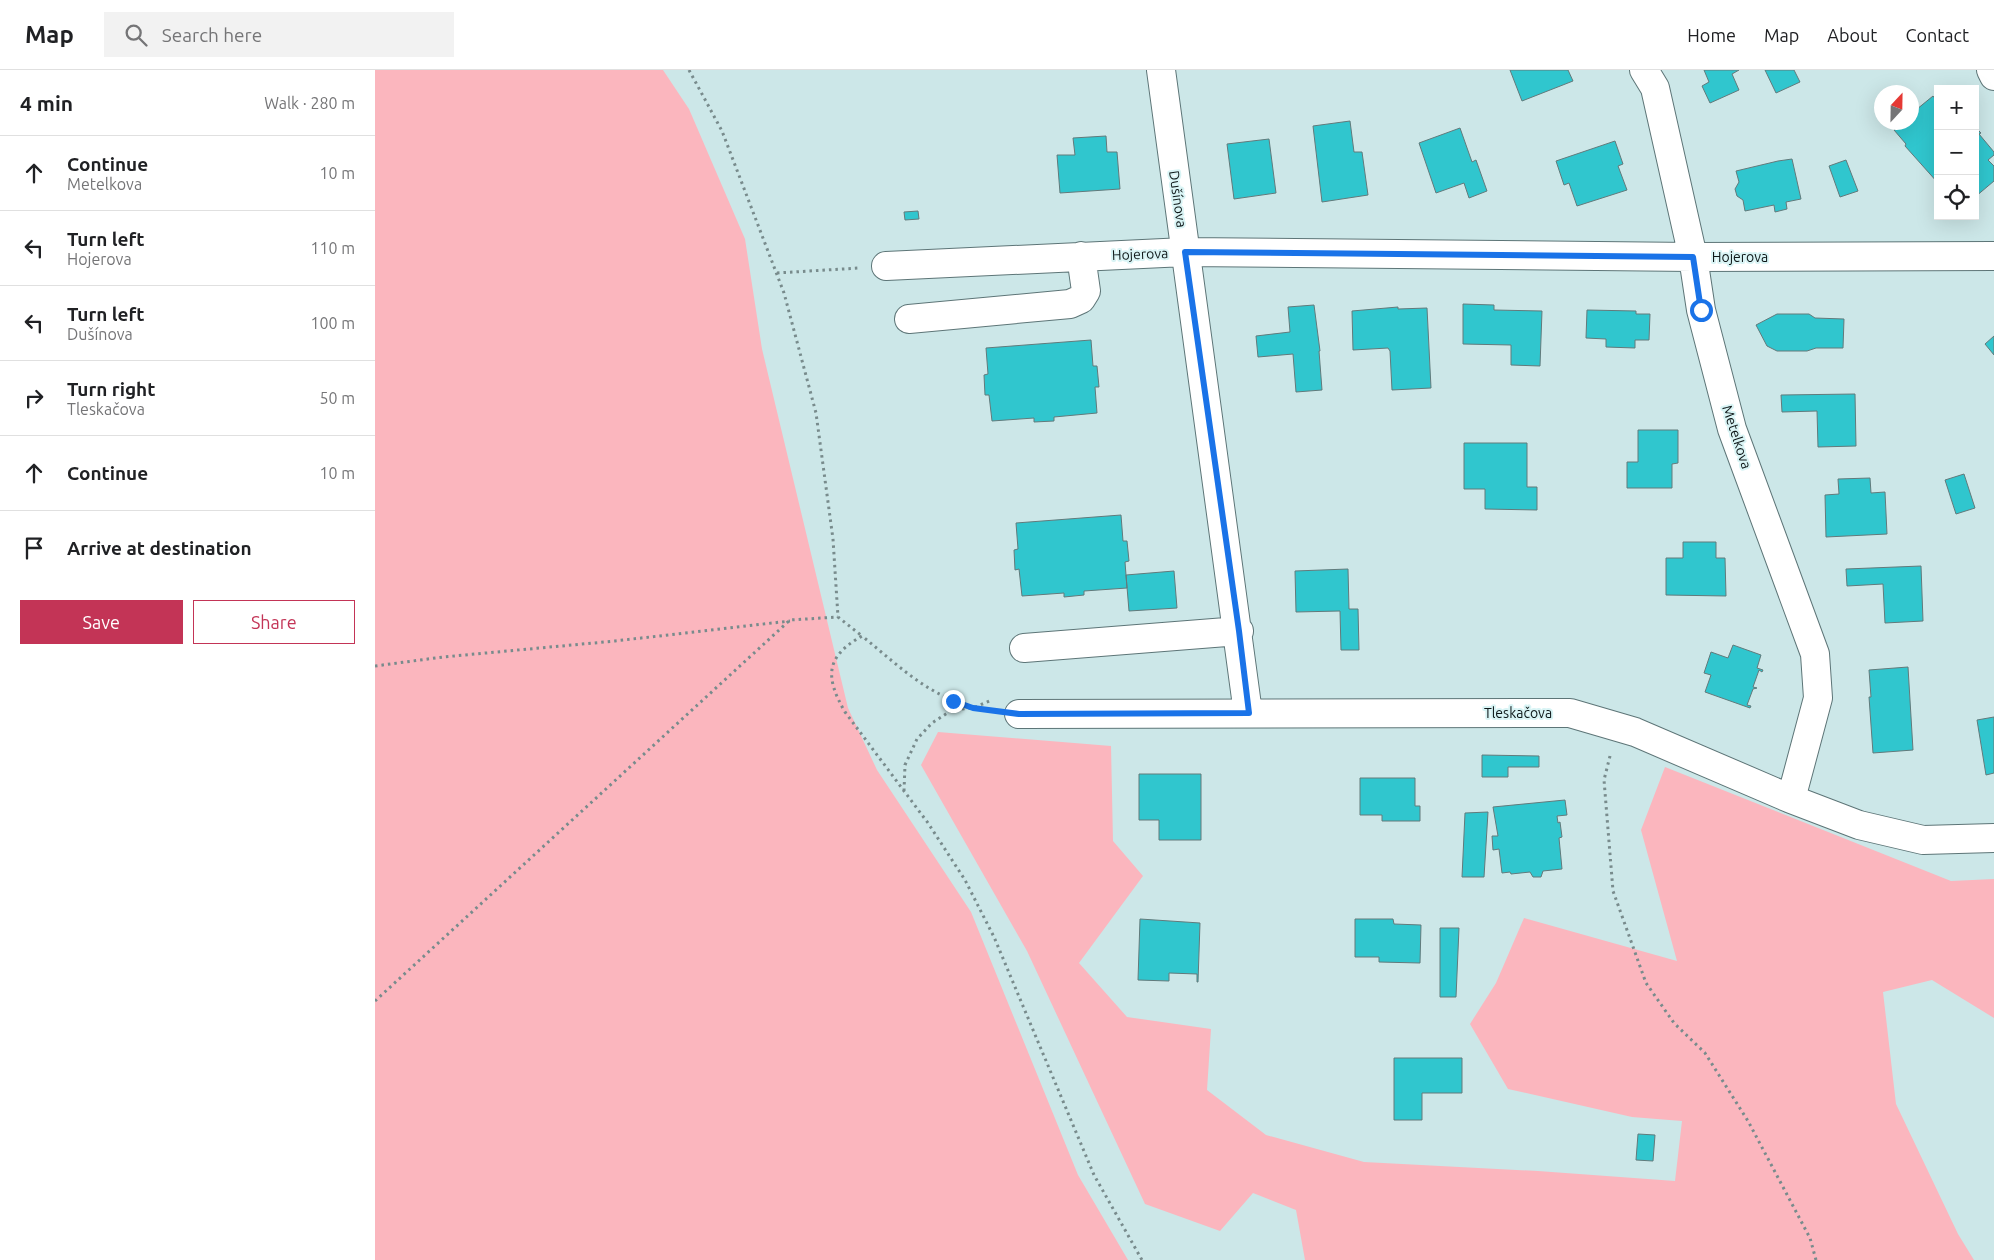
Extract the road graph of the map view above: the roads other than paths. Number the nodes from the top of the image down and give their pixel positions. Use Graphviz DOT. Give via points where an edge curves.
graph roads {
  1 [pos="1161,70"];
  2 [pos="1644,70"];
  3 [pos="1991,70"];
  4 [pos="1994,76"];
  5 [pos="1185,252"];
  6 [pos="1081,256"];
  7 [pos="1994,256"];
  8 [pos="1693,257"];
  9 [pos="886,266"];
  10 [pos="909,319"];
  11 [pos="1239,631"];
  12 [pos="1024,648"];
  13 [pos="1249,713"];
  14 [pos="1019,714"];
  15 [pos="1791,799"];
  16 [pos="1994,838"];
  1 -- 5 [label="street, Dušínova"];
  2 -- 8 [label="street, Metelkova" via="1655,88"];
  3 -- 4 [label="street"];
  5 -- 6 [label="street, Hojerova"];
  5 -- 8 [label="street, Hojerova"];
  5 -- 11 [label="street, Dušínova"];
  6 -- 9 [label="street, Hojerova"];
  6 -- 10 [label="street" via="1086,291 1081,299 1070,304"];
  7 -- 8 [label="street, Hojerova"];
  8 -- 15 [label="street, Metelkova" via="1701,310 1732,429 1815,654 1818,698"];
  11 -- 12 [label="street"];
  11 -- 13 [label="street, Dušínova"];
  13 -- 14 [label="street, Tleskačova"];
  13 -- 15 [label="street, Tleskačova" via="1570,713 1635,732"];
  15 -- 16 [label="street, Tleskačova" via="1859,825 1923,840"];
}
